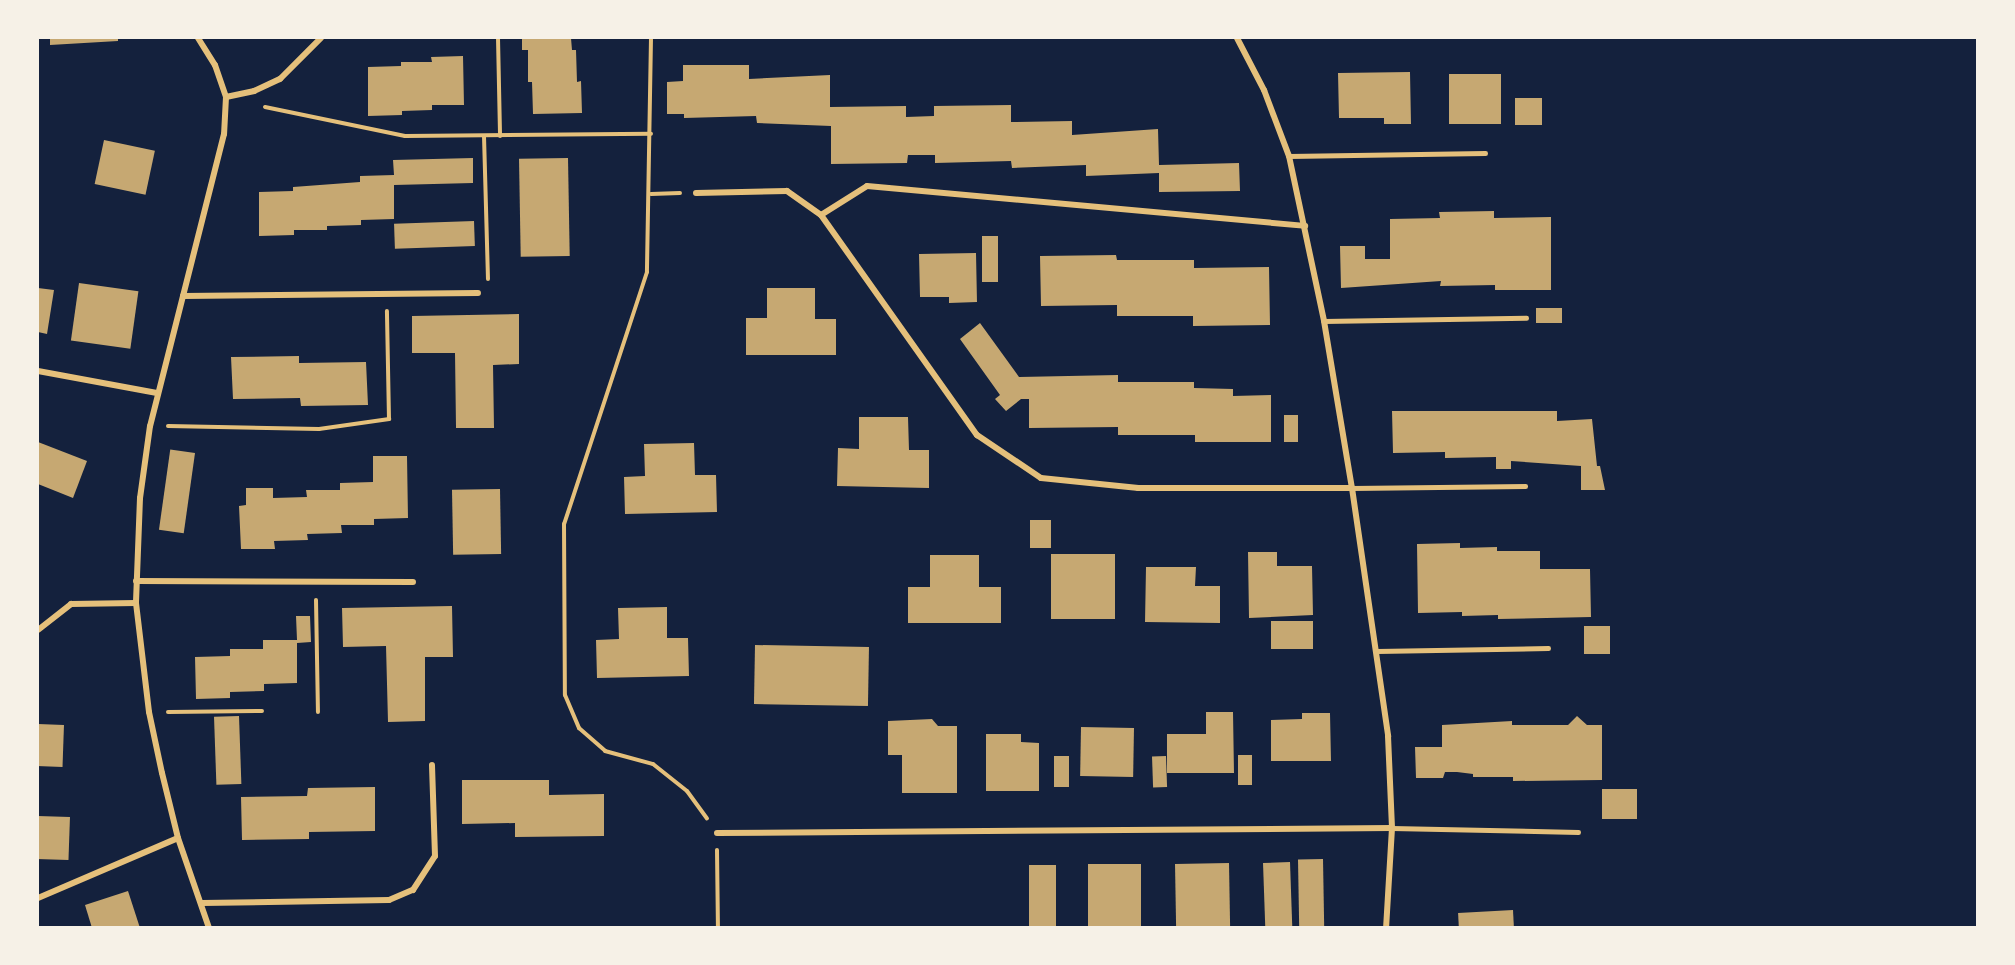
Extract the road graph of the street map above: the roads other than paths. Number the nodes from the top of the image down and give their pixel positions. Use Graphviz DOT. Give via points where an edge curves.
graph roads {
  1 [pos="198,38"];
  2 [pos="321,38"];
  3 [pos="1237,38"];
  4 [pos="226,97"];
  5 [pos="1485,153"];
  6 [pos="1289,156"];
  7 [pos="696,193"];
  8 [pos="821,215"];
  9 [pos="1305,226"];
  10 [pos="478,293"];
  11 [pos="183,296"];
  12 [pos="1526,318"];
  13 [pos="1324,321"];
  14 [pos="38,371"];
  15 [pos="157,393"];
  16 [pos="1525,486"];
  17 [pos="1352,488"];
  18 [pos="136,581"];
  19 [pos="413,582"];
  20 [pos="136,603"];
  21 [pos="38,630"];
  22 [pos="1548,648"];
  23 [pos="1377,651"];
  24 [pos="432,765"];
  25 [pos="1392,828"];
  26 [pos="1578,832"];
  27 [pos="717,833"];
  28 [pos="178,838"];
  29 [pos="38,898"];
  30 [pos="202,903"];
  31 [pos="209,927"];
  32 [pos="1386,927"];
  1 -- 4 [label="street" via="215,65"];
  2 -- 4 [label="street" via="280,79 254,91"];
  3 -- 6 [label="street" via="1264,90"];
  4 -- 11 [label="street" via="218,167"];
  5 -- 6 [label="lane"];
  6 -- 9 [label="street"];
  7 -- 8 [label="street" via="787,191"];
  8 -- 9 [label="street" via="867,186"];
  8 -- 17 [label="street" via="977,435 1041,478 1138,488"];
  9 -- 13 [label="street"];
  10 -- 11 [label="street"];
  11 -- 15 [label="street"];
  12 -- 13 [label="lane"];
  13 -- 17 [label="street"];
  14 -- 15 [label="street"];
  15 -- 18 [label="street" via="140,498"];
  16 -- 17 [label="lane"];
  17 -- 23 [label="street"];
  18 -- 19 [label="street"];
  18 -- 20 [label="street"];
  20 -- 21 [label="street" via="70,604"];
  20 -- 28 [label="street" via="149,712"];
  22 -- 23 [label="lane"];
  23 -- 25 [label="street" via="1388,736"];
  24 -- 30 [label="street" via="435,856 413,890 389,900"];
  25 -- 26 [label="lane"];
  25 -- 27 [label="street"];
  25 -- 32 [label="street"];
  28 -- 29 [label="street"];
  28 -- 30 [label="street"];
  30 -- 31 [label="street"];
}
